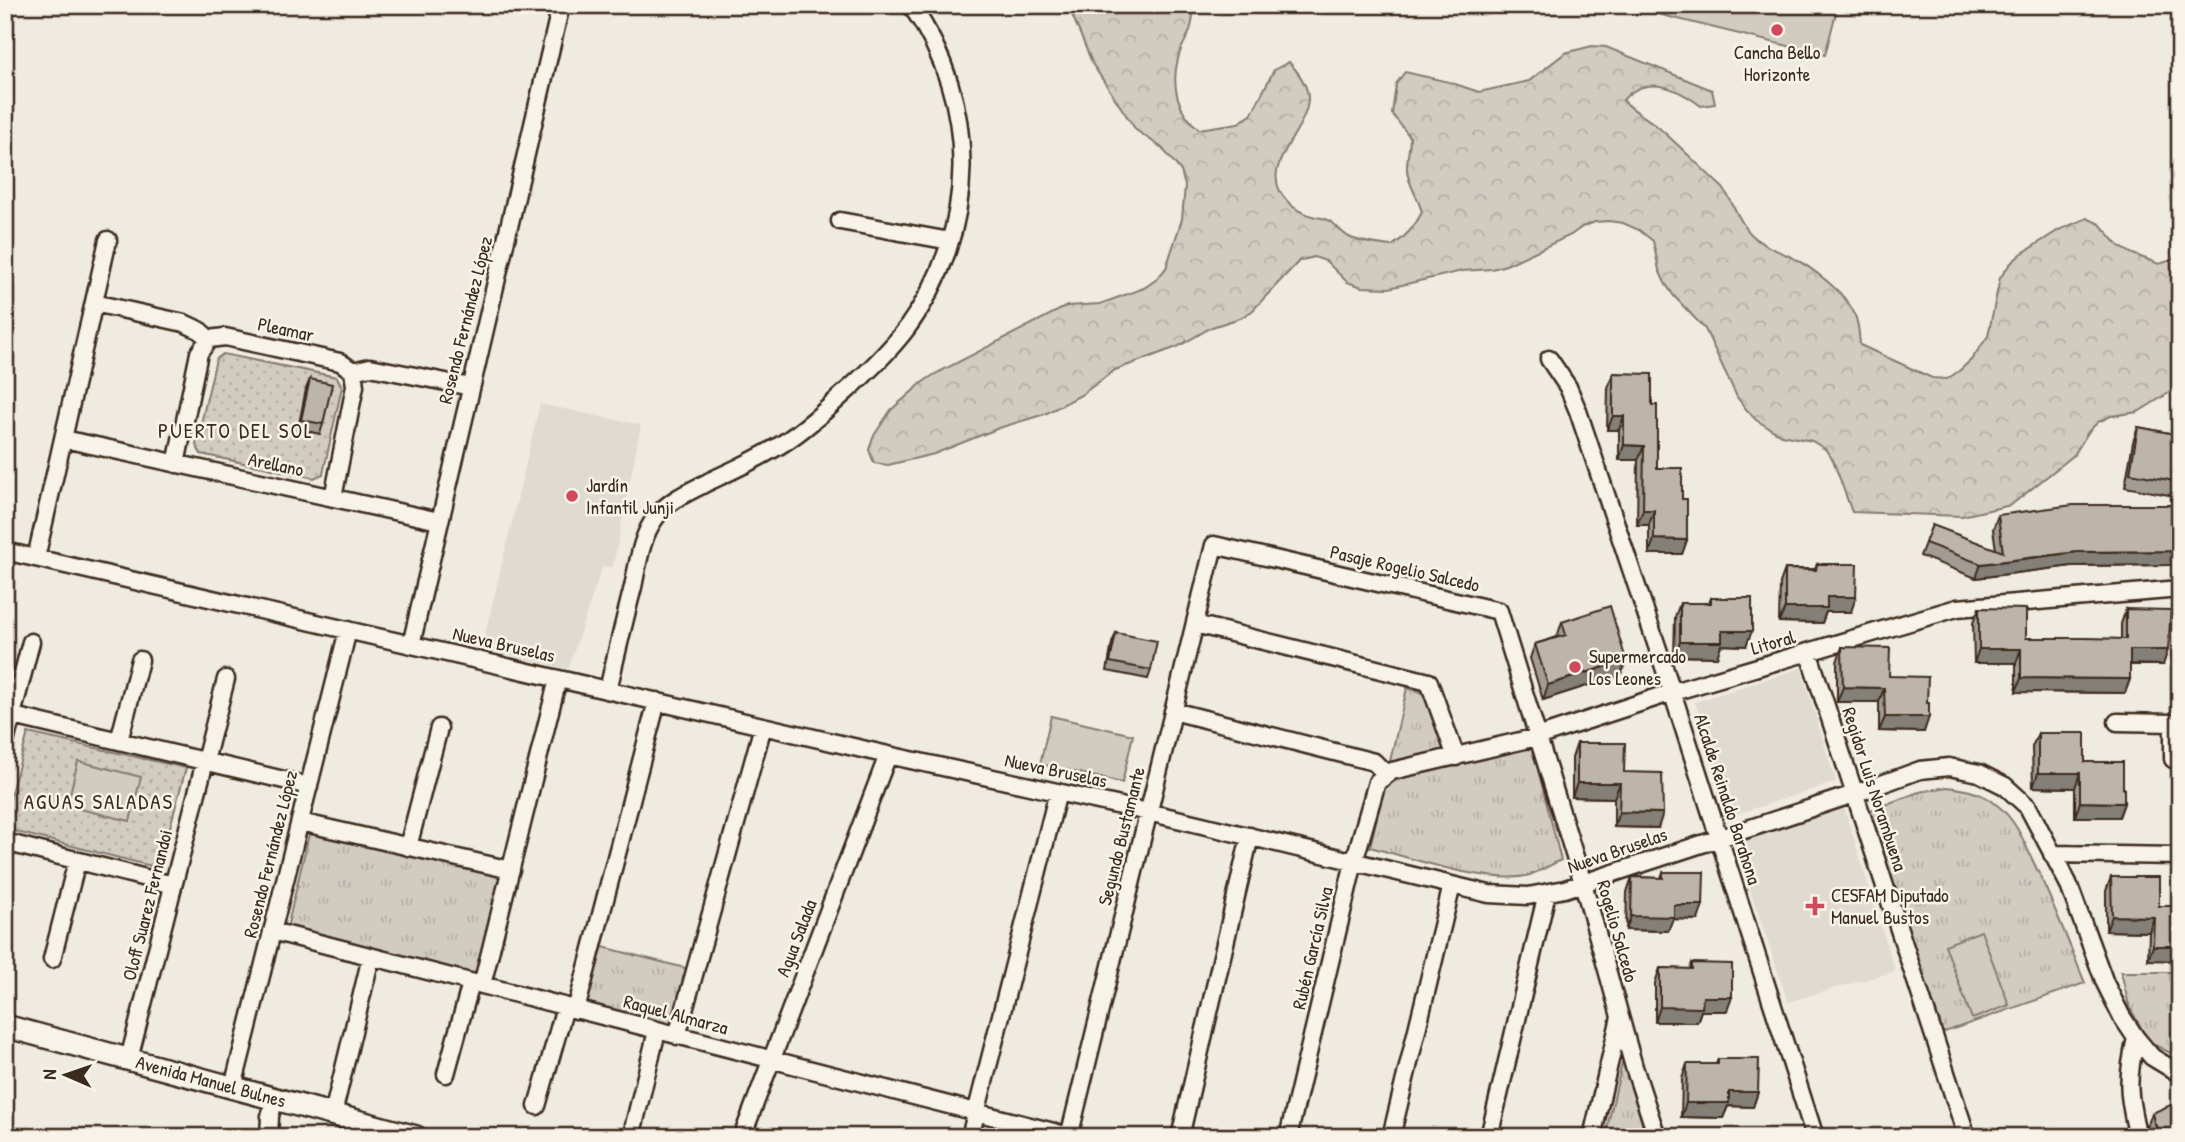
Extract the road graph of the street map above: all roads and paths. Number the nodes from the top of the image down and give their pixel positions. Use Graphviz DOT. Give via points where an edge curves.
graph roads {
  1 [pos="561,5"];
  2 [pos="911,5"];
  3 [pos="839,221"];
  4 [pos="108,240"];
  5 [pos="950,241"];
  6 [pos="94,303"];
  7 [pos="209,340"];
  8 [pos="1549,359"];
  9 [pos="353,371"];
  10 [pos="471,387"];
  11 [pos="64,439"];
  12 [pos="176,464"];
  13 [pos="333,498"];
  14 [pos="439,521"];
  15 [pos="1214,545"];
  16 [pos="5,551"];
  17 [pos="36,558"];
  18 [pos="2180,589"];
  19 [pos="1195,624"];
  20 [pos="348,630"];
  21 [pos="31,642"];
  22 [pos="411,645"];
  23 [pos="1809,654"];
  24 [pos="140,660"];
  25 [pos="558,678"];
  26 [pos="226,679"];
  27 [pos="608,690"];
  28 [pos="1673,692"];
  29 [pos="657,701"];
  30 [pos="1173,711"];
  31 [pos="9,714"];
  32 [pos="2117,722"];
  33 [pos="763,726"];
  34 [pos="439,728"];
  35 [pos="1537,737"];
  36 [pos="119,741"];
  37 [pos="5,742"];
  38 [pos="888,755"];
  39 [pos="1457,757"];
  40 [pos="2180,759"];
  41 [pos="205,761"];
  42 [pos="1386,774"];
  43 [pos="309,786"];
  44 [pos="1058,792"];
  45 [pos="1854,794"];
  46 [pos="1149,812"];
  47 [pos="300,822"];
  48 [pos="1250,836"];
  49 [pos="1718,838"];
  50 [pos="5,842"];
  51 [pos="408,847"];
  52 [pos="2052,854"];
  53 [pos="2180,856"];
  54 [pos="77,861"];
  55 [pos="1354,862"];
  56 [pos="511,870"];
  57 [pos="1583,883"];
  58 [pos="1452,885"];
  59 [pos="173,886"];
  60 [pos="1547,893"];
  61 [pos="272,931"];
  62 [pos="370,957"];
  63 [pos="52,959"];
  64 [pos="477,984"];
  65 [pos="570,1008"];
  66 [pos="1620,1015"];
  67 [pos="5,1026"];
  68 [pos="657,1031"];
  69 [pos="677,1036"];
  70 [pos="2136,1038"];
  71 [pos="129,1059"];
  72 [pos="771,1060"];
  73 [pos="446,1074"];
  74 [pos="2180,1074"];
  75 [pos="233,1087"];
  76 [pos="275,1099"];
  77 [pos="537,1106"];
  78 [pos="976,1113"];
  79 [pos="333,1114"];
  80 [pos="634,1125"];
  81 [pos="269,1137"];
  82 [pos="416,1137"];
  83 [pos="742,1137"];
  84 [pos="970,1137"];
  85 [pos="1069,1137"];
  86 [pos="1180,1137"];
  87 [pos="1288,1137"];
  88 [pos="1391,1137"];
  89 [pos="1489,1137"];
  90 [pos="1592,1137"];
  91 [pos="1657,1137"];
  92 [pos="1815,1137"];
  93 [pos="1967,1137"];
  94 [pos="2138,1137"];
  1 -- 10 [label="street, Rosendo Fernández López"];
  2 -- 5 [label="street" via="943,66 957,114 962,184"];
  3 -- 5 [label="street"];
  4 -- 6 [label="street"];
  5 -- 27 [label="street" via="923,304 870,371 791,439 673,500 655,518 642,546"];
  6 -- 7 [label="street" via="184,323"];
  6 -- 11 [label="street"];
  7 -- 9 [label="street, Pleamar" via="225,337 340,362"];
  7 -- 12 [label="street" via="199,353"];
  8 -- 28 [label="street, Alcalde Reinaldo Barahona" via="1578,411"];
  9 -- 10 [label="street, Pleamar" via="370,366"];
  9 -- 13 [label="street" via="355,386"];
  10 -- 14 [label="street, Rosendo Fernández López"];
  11 -- 12 [label="street, Arellano"];
  11 -- 17 [label="street"];
  12 -- 13 [label="street, Arellano"];
  13 -- 14 [label="street, Arellano"];
  14 -- 22 [label="street, Rosendo Fernández López"];
  15 -- 19 [label="street, Segundo Bustamante"];
  15 -- 35 [label="street, Pasaje Rogelio Salcedo" via="1499,611"];
  16 -- 17 [label="street, Nueva Bruselas"];
  17 -- 20 [label="street, Nueva Bruselas"];
  18 -- 23 [label="street, Litoral" via="1957,608"];
  19 -- 30 [label="street, Segundo Bustamante"];
  19 -- 39 [label="street" via="1429,682"];
  20 -- 22 [label="street, Nueva Bruselas"];
  20 -- 43 [label="street, Rosendo Fernández López"];
  21 -- 31 [label="street"];
  22 -- 25 [label="street, Nueva Bruselas"];
  23 -- 28 [label="street, Litoral"];
  23 -- 45 [label="street, Regidor Luis Norambuena"];
  24 -- 36 [label="street"];
  25 -- 27 [label="street, Nueva Bruselas"];
  25 -- 56 [label="street"];
  26 -- 41 [label="street, Oloff Suarez Fernandoi"];
  27 -- 29 [label="street, Nueva Bruselas"];
  28 -- 35 [label="street, Litoral"];
  28 -- 49 [label="street, Alcalde Reinaldo Barahona"];
  29 -- 33 [label="street, Nueva Bruselas"];
  29 -- 65 [label="street"];
  30 -- 42 [label="street" via="1374,762"];
  30 -- 46 [label="street, Segundo Bustamante"];
  31 -- 36 [label="street"];
  31 -- 37 [label="street"];
  32 -- 40 [label="street" via="2173,723 2173,759"];
  33 -- 38 [label="street, Nueva Bruselas"];
  33 -- 69 [label="street"];
  34 -- 51 [label="street"];
  35 -- 39 [label="street, Litoral"];
  35 -- 57 [label="street, Rogelio Salcedo"];
  36 -- 41 [label="street"];
  38 -- 44 [label="street, Nueva Bruselas"];
  38 -- 72 [label="street, Agua Salada"];
  39 -- 42 [label="street, Litoral"];
  41 -- 43 [label="street"];
  41 -- 59 [label="street, Oloff Suarez Fernandoi"];
  42 -- 55 [label="street, Rubén García Silva" via="1377,782"];
  43 -- 47 [label="street, Rosendo Fernández López"];
  44 -- 46 [label="street, Nueva Bruselas"];
  44 -- 78 [label="street"];
  45 -- 49 [label="street, Nueva Bruselas"];
  45 -- 52 [label="street, Nueva Bruselas" via="1920,770 1950,767 1979,773 2005,786 2028,807"];
  45 -- 93 [label="street, Regidor Luis Norambuena"];
  46 -- 48 [label="street, Nueva Bruselas"];
  46 -- 85 [label="street, Segundo Bustamante"];
  47 -- 51 [label="street"];
  47 -- 61 [label="street, Rosendo Fernández López"];
  48 -- 55 [label="street, Nueva Bruselas"];
  48 -- 86 [label="street"];
  49 -- 57 [label="street, Nueva Bruselas"];
  49 -- 92 [label="street, Alcalde Reinaldo Barahona"];
  50 -- 54 [label="street"];
  51 -- 56 [label="street"];
  52 -- 53 [label="street"];
  52 -- 70 [label="street, Nueva Bruselas" via="2068,883 2109,993"];
  54 -- 59 [label="street"];
  54 -- 63 [label="street"];
  55 -- 58 [label="street, Nueva Bruselas"];
  55 -- 87 [label="street, Rubén García Silva"];
  56 -- 64 [label="street"];
  57 -- 60 [label="street, Nueva Bruselas"];
  57 -- 66 [label="street, Rogelio Salcedo"];
  58 -- 60 [label="street, Nueva Bruselas" via="1509,896"];
  58 -- 88 [label="street"];
  59 -- 71 [label="street, Oloff Suarez Fernandoi"];
  60 -- 89 [label="street"];
  61 -- 62 [label="street, Raquel Almarza"];
  61 -- 75 [label="street, Rosendo Fernández López"];
  62 -- 64 [label="street, Raquel Almarza"];
  62 -- 79 [label="street"];
  64 -- 65 [label="street, Raquel Almarza"];
  64 -- 73 [label="street"];
  65 -- 68 [label="street, Raquel Almarza"];
  65 -- 77 [label="street"];
  66 -- 90 [label="street"];
  66 -- 91 [label="street, Rogelio Salcedo"];
  67 -- 71 [label="street, Avenida Manuel Bulnes"];
  68 -- 69 [label="street, Raquel Almarza"];
  68 -- 80 [label="street"];
  69 -- 72 [label="street, Raquel Almarza"];
  70 -- 74 [label="street, Nueva Bruselas" via="2152,1056"];
  70 -- 94 [label="street" via="2128,1094"];
  71 -- 75 [label="street, Avenida Manuel Bulnes"];
  72 -- 78 [label="street, Raquel Almarza"];
  72 -- 83 [label="street, Agua Salada"];
  75 -- 76 [label="street, Avenida Manuel Bulnes"];
  76 -- 79 [label="street, Avenida Manuel Bulnes"];
  76 -- 81 [label="street"];
  78 -- 84 [label="street"];
  78 -- 85 [label="street, Raquel Almarza"];
  79 -- 82 [label="street, Avenida Manuel Bulnes"];
}
